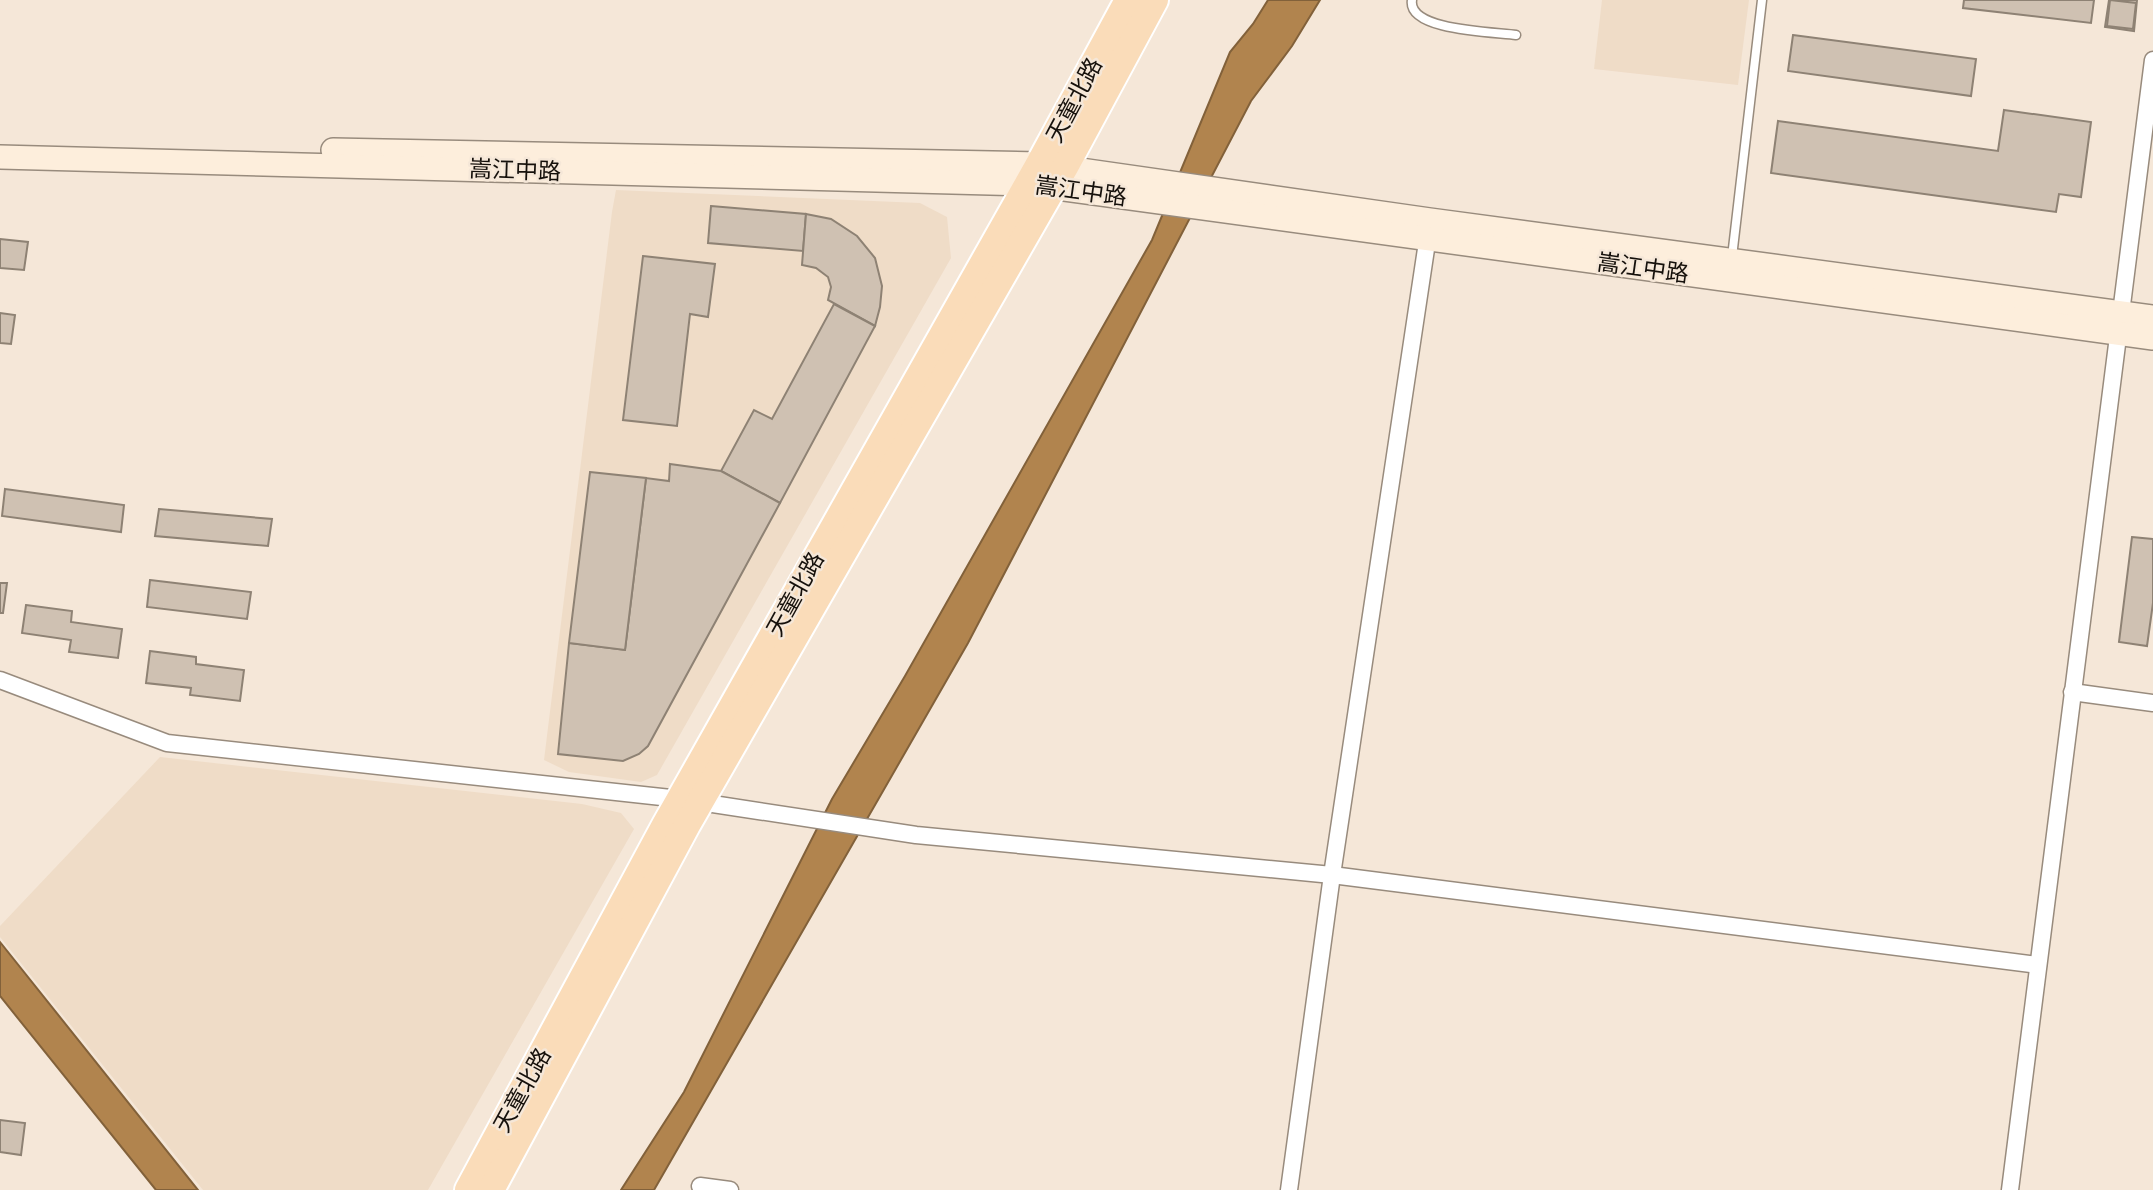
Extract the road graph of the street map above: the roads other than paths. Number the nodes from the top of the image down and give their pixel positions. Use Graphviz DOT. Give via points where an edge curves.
graph roads {
  1 [pos="1128,0"];
  2 [pos="1155,0"];
  3 [pos="1412,0"];
  4 [pos="1762,0"];
  5 [pos="1517,35"];
  6 [pos="2153,60"];
  7 [pos="0,142"];
  8 [pos="0,157"];
  9 [pos="1046,176"];
  10 [pos="1429,229"];
  11 [pos="1731,260"];
  12 [pos="2153,317"];
  13 [pos="2118,323"];
  14 [pos="2153,338"];
  15 [pos="0,680"];
  16 [pos="2072,692"];
  17 [pos="2153,703"];
  18 [pos="689,810"];
  19 [pos="1332,875"];
  20 [pos="2038,965"];
  21 [pos="574,1015"];
  22 [pos="700,1186"];
  23 [pos="468,1190"];
  24 [pos="491,1190"];
  25 [pos="730,1190"];
  26 [pos="1289,1190"];
  27 [pos="2010,1190"];
  1 -- 9 [label="main road, 天童北路"];
  2 -- 9 [label="main road"];
  3 -- 5 [label="lane" via="1417,16 1433,24"];
  4 -- 11 [label="lane"];
  6 -- 13 [label="street"];
  7 -- 9 [label="main road, 嵩江中路"];
  8 -- 9 [label="main road, 嵩江中路"];
  9 -- 10 [label="main road, 嵩江中路"];
  9 -- 10 [label="main road, 嵩江中路" via="1146,179 1269,196"];
  9 -- 18 [label="main road, 天童北路"];
  10 -- 11 [label="main road, 嵩江中路"];
  10 -- 13 [label="main road, 嵩江中路"];
  10 -- 19 [label="street"];
  11 -- 13 [label="main road, 嵩江中路"];
  12 -- 13 [label="main road, 嵩江中路"];
  13 -- 14 [label="main road, 嵩江中路"];
  13 -- 16 [label="street"];
  15 -- 18 [label="street" via="167,743"];
  16 -- 17 [label="street"];
  16 -- 20 [label="street"];
  18 -- 19 [label="street"];
  18 -- 21 [label="main road, 天童北路"];
  19 -- 20 [label="street"];
  19 -- 26 [label="street"];
  20 -- 27 [label="street"];
  21 -- 23 [label="main road, 天童北路"];
  21 -- 24 [label="main road, 天童北路"];
  22 -- 25 [label="street"];
}
